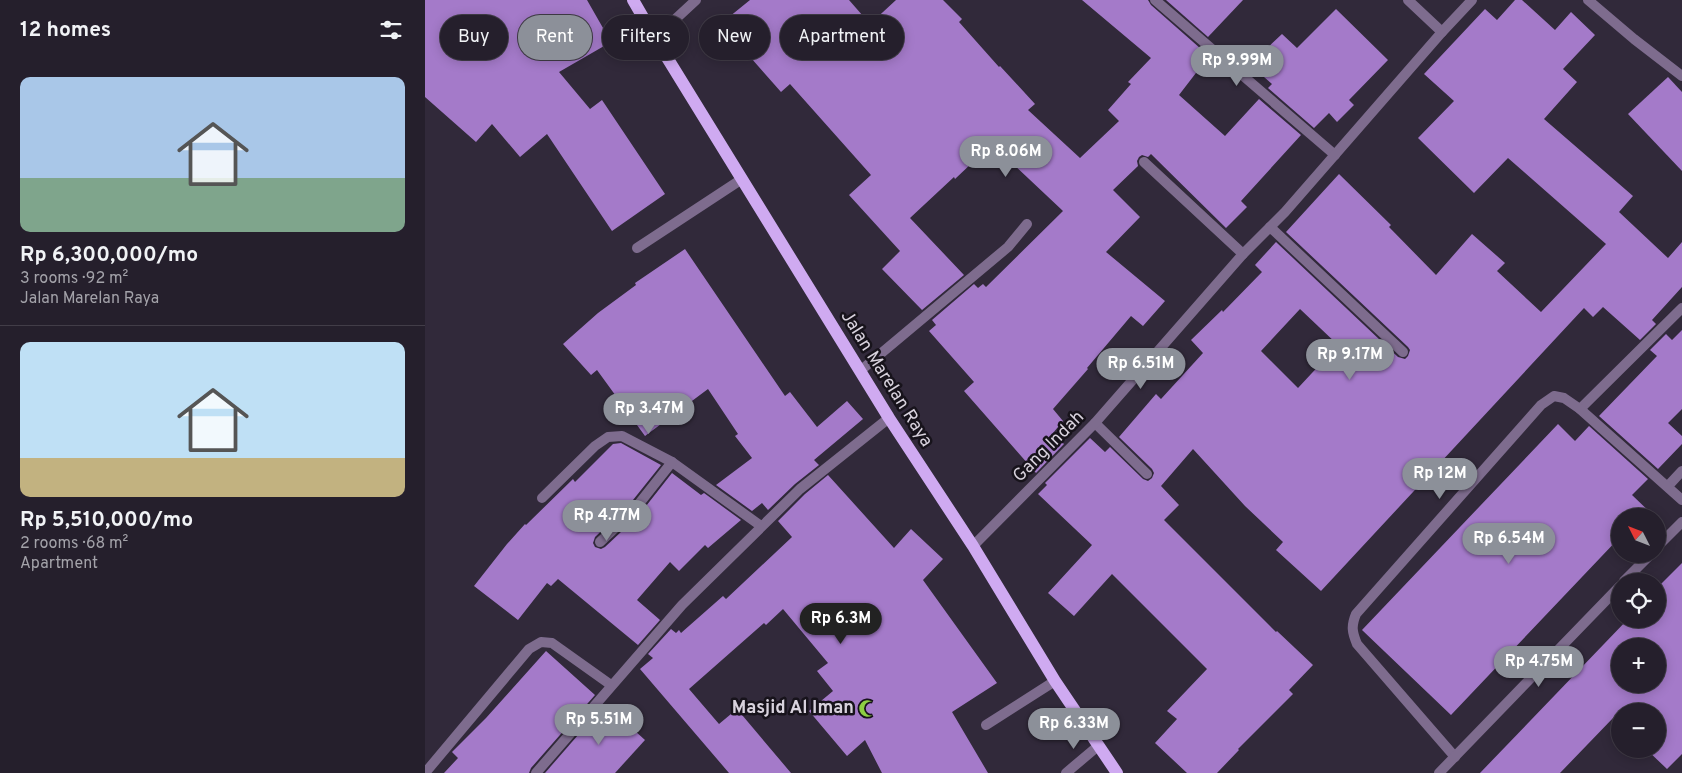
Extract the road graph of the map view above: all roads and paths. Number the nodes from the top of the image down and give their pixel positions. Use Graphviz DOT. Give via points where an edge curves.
graph roads {
  1 [pos="633,0"];
  2 [pos="696,0"];
  3 [pos="1155,0"];
  4 [pos="1408,0"];
  5 [pos="1472,0"];
  6 [pos="1588,0"];
  7 [pos="642,15"];
  8 [pos="680,15"];
  9 [pos="1443,32"];
  10 [pos="669,60"];
  11 [pos="1682,76"];
  12 [pos="1335,155"];
  13 [pos="1144,162"];
  14 [pos="742,179"];
  15 [pos="1027,224"];
  16 [pos="1270,227"];
  17 [pos="637,248"];
  18 [pos="1243,254"];
  19 [pos="1682,308"];
  20 [pos="1403,352"];
  21 [pos="859,371"];
  22 [pos="1580,409"];
  23 [pos="889,418"];
  24 [pos="1095,423"];
  25 [pos="672,462"];
  26 [pos="1682,471"];
  27 [pos="1147,474"];
  28 [pos="1668,486"];
  29 [pos="542,498"];
  30 [pos="1682,500"];
  31 [pos="1682,522"];
  32 [pos="761,526"];
  33 [pos="1666,538"];
  34 [pos="600,542"];
  35 [pos="973,546"];
  36 [pos="1642,563"];
  37 [pos="1633,573"];
  38 [pos="1611,595"];
  39 [pos="1055,681"];
  40 [pos="611,686"];
  41 [pos="986,725"];
  42 [pos="1098,746"];
  43 [pos="1455,757"];
  44 [pos="425,773"];
  45 [pos="536,773"];
  46 [pos="1066,773"];
  47 [pos="1117,773"];
  48 [pos="1439,773"];
  1 -- 7 [label="main road, Jalan Marelan Raya"];
  2 -- 8 [label="street"];
  3 -- 12 [label="street"];
  4 -- 9 [label="street"];
  5 -- 9 [label="street, Gang Indah"];
  6 -- 11 [label="street"];
  9 -- 12 [label="street, Gang Indah"];
  10 -- 14 [label="main road, Jalan Marelan Raya"];
  12 -- 16 [label="street, Gang Indah"];
  13 -- 18 [label="street"];
  14 -- 17 [label="street"];
  14 -- 21 [label="main road, Jalan Marelan Raya"];
  15 -- 21 [label="street" via="1008,247"];
  16 -- 18 [label="street, Gang Indah"];
  16 -- 20 [label="street"];
  18 -- 24 [label="street, Gang Indah"];
  19 -- 22 [label="street"];
  21 -- 23 [label="main road, Jalan Marelan Raya"];
  22 -- 28 [label="street"];
  22 -- 43 [label="street" via="1564,398 1554,396 1541,405 1355,614 1352,632 1357,644"];
  23 -- 32 [label="street" via="800,489"];
  23 -- 35 [label="main road, Jalan Marelan Raya"];
  24 -- 27 [label="street"];
  24 -- 35 [label="street, Gang Indah"];
  25 -- 29 [label="street" via="622,436 608,438 595,446"];
  25 -- 32 [label="street"];
  25 -- 34 [label="street" via="634,510"];
  26 -- 28 [label="street"];
  28 -- 30 [label="street"];
  31 -- 33 [label="street"];
  32 -- 40 [label="street" via="681,605"];
  35 -- 39 [label="main road, Jalan Marelan Raya"];
  36 -- 37 [label="street"];
  38 -- 43 [label="street"];
  39 -- 41 [label="street"];
  39 -- 42 [label="main road, Jalan Marelan Raya"];
  40 -- 44 [label="street" via="552,643 541,642 529,649"];
  40 -- 45 [label="street"];
  42 -- 46 [label="street"];
  42 -- 47 [label="main road, Jalan Marelan Raya"];
  43 -- 48 [label="street"];
}
